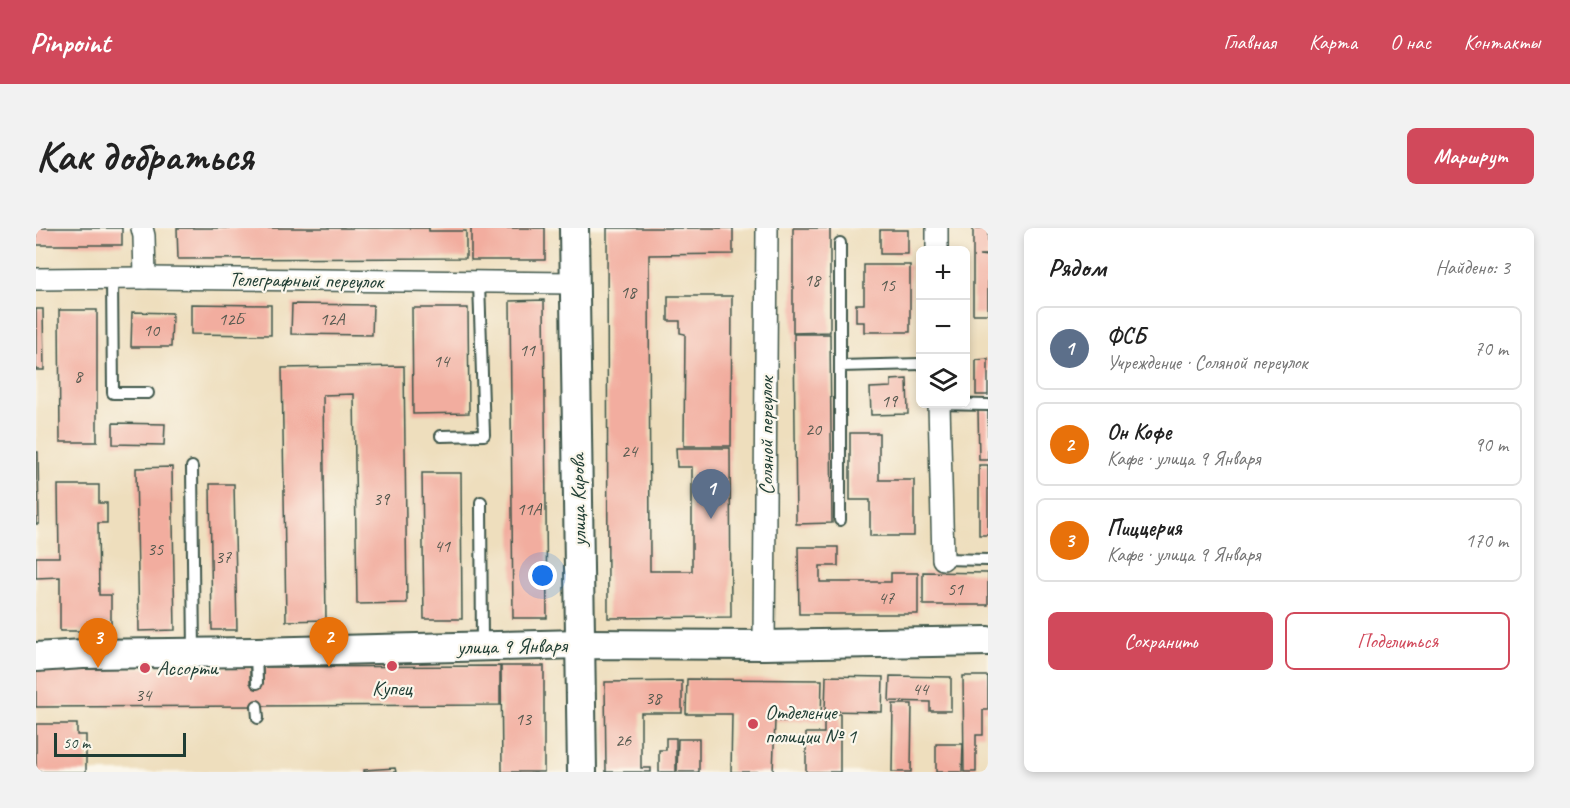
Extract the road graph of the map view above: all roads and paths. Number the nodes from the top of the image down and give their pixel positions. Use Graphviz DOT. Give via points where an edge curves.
graph roads {
  1 [pos="142,228"];
  2 [pos="574,228"];
  3 [pos="767,228"];
  4 [pos="937,228"];
  5 [pos="840,243"];
  6 [pos="937,246"];
  7 [pos="112,278"];
  8 [pos="145,278"];
  9 [pos="36,279"];
  10 [pos="479,282"];
  11 [pos="575,284"];
  12 [pos="916,364"];
  13 [pos="840,366"];
  14 [pos="148,393"];
  15 [pos="970,405"];
  16 [pos="988,405"];
  17 [pos="939,408"];
  18 [pos="441,436"];
  19 [pos="192,467"];
  20 [pos="481,502"];
  21 [pos="840,520"];
  22 [pos="943,559"];
  23 [pos="988,560"];
  24 [pos="988,641"];
  25 [pos="580,644"];
  26 [pos="764,645"];
  27 [pos="482,646"];
  28 [pos="256,652"];
  29 [pos="194,653"];
  30 [pos="36,657"];
  31 [pos="257,683"];
  32 [pos="257,706"];
  33 [pos="258,718"];
  34 [pos="582,772"];
  1 -- 8 [label="street"];
  2 -- 11 [label="main road, улица Кирова"];
  3 -- 26 [label="street, Соляной переулок"];
  4 -- 6 [label="street"];
  5 -- 13 [label="lane"];
  7 -- 8 [label="street, Телеграфный переулок"];
  7 -- 9 [label="street, Телеграфный переулок"];
  7 -- 14 [label="lane" via="113,393"];
  8 -- 10 [label="street, Телеграфный переулок"];
  10 -- 11 [label="street, Телеграфный переулок"];
  10 -- 18 [label="lane" via="484,435"];
  11 -- 25 [label="main road, улица Кирова"];
  12 -- 13 [label="lane"];
  13 -- 21 [label="lane"];
  15 -- 16 [label="lane"];
  17 -- 22 [label="street"];
  19 -- 29 [label="lane"];
  20 -- 27 [label="lane"];
  22 -- 23 [label="lane"];
  24 -- 26 [label="main road, улица 9 Января"];
  25 -- 26 [label="main road, улица 9 Января"];
  25 -- 27 [label="main road, улица 9 Января"];
  25 -- 34 [label="main road, улица Кирова"];
  27 -- 28 [label="main road, улица 9 Января"];
  28 -- 29 [label="main road, улица 9 Января"];
  28 -- 31 [label="lane"];
  29 -- 30 [label="main road, улица 9 Января"];
  32 -- 33 [label="lane"];
}
